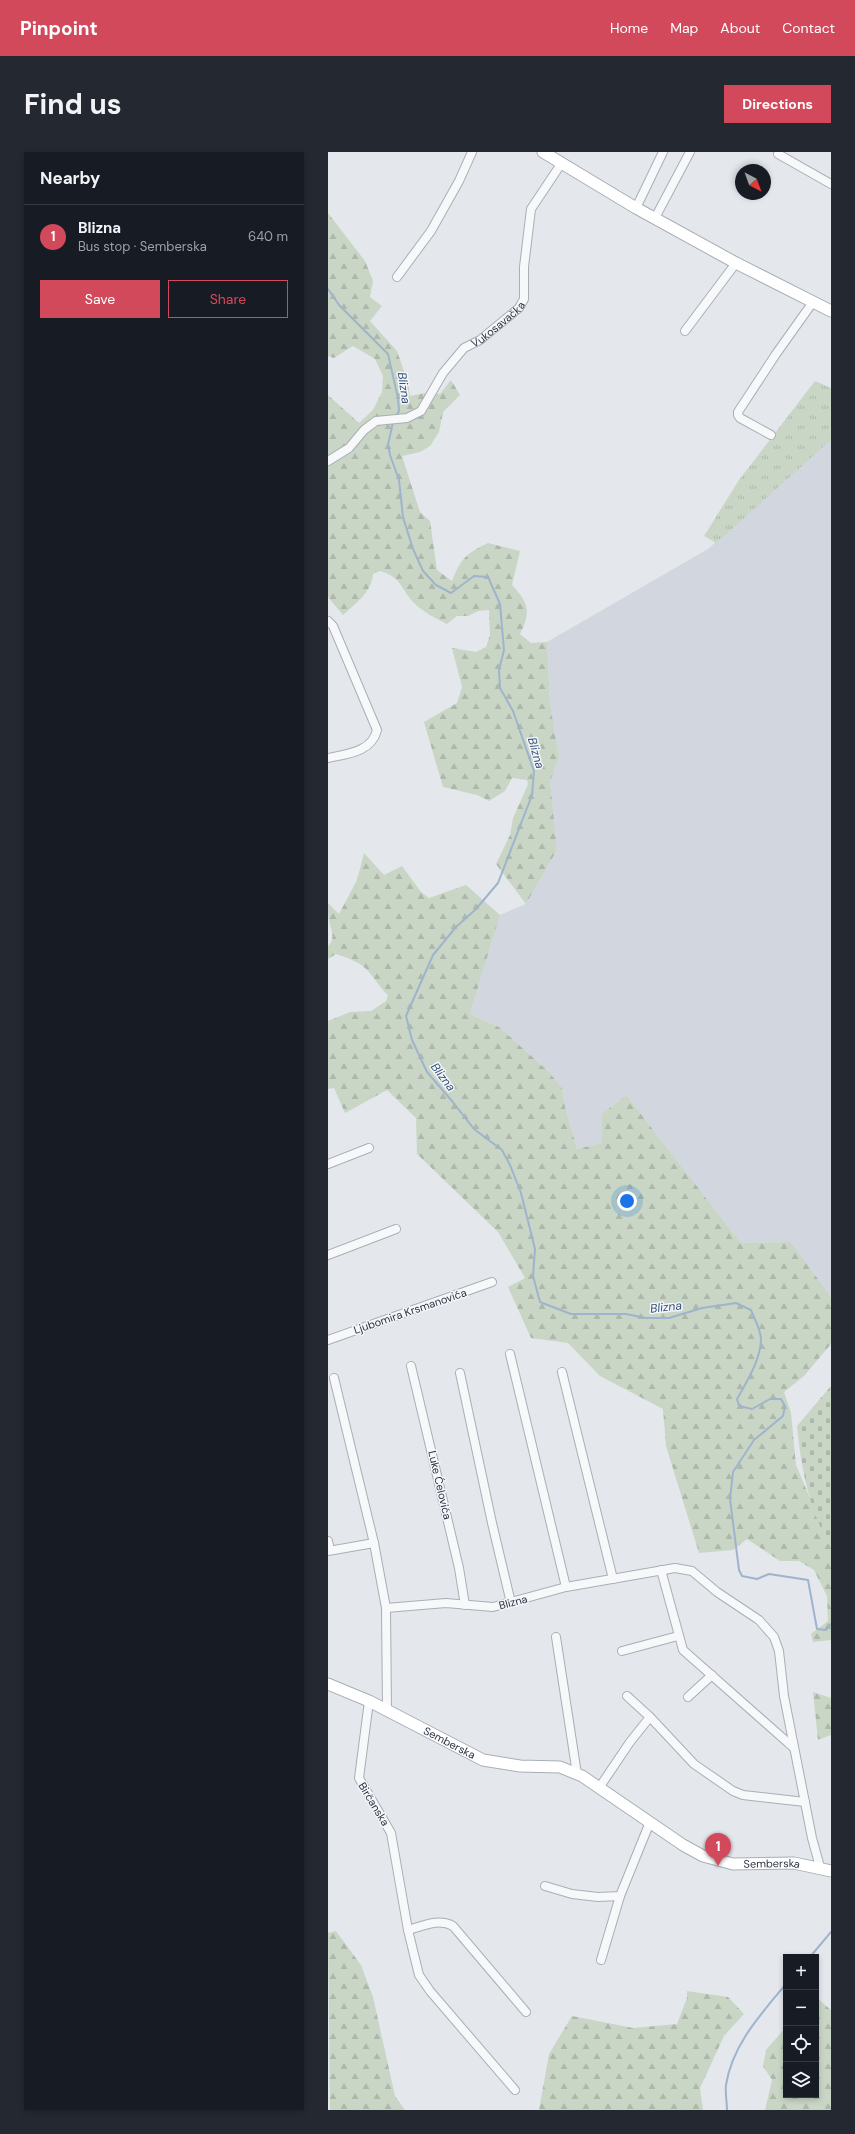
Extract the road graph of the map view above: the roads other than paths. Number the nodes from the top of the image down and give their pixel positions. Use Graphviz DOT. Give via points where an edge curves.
graph roads {
  1 [pos="472,152"];
  2 [pos="543,152"];
  3 [pos="663,152"];
  4 [pos="690,152"];
  5 [pos="778,154"];
  6 [pos="561,164"];
  7 [pos="831,184"];
  8 [pos="636,208"];
  9 [pos="655,218"];
  10 [pos="736,263"];
  11 [pos="398,277"];
  12 [pos="813,302"];
  13 [pos="831,311"];
  14 [pos="685,331"];
  15 [pos="770,436"];
  16 [pos="328,461"];
  17 [pos="328,621"];
  18 [pos="328,758"];
  19 [pos="369,1148"];
  20 [pos="328,1164"];
  21 [pos="396,1229"];
  22 [pos="328,1255"];
  23 [pos="492,1282"];
  24 [pos="328,1340"];
  25 [pos="510,1354"];
  26 [pos="411,1366"];
  27 [pos="562,1372"];
  28 [pos="460,1374"];
  29 [pos="334,1378"];
  30 [pos="328,1541"];
  31 [pos="374,1543"];
  32 [pos="329,1550"];
  33 [pos="661,1570"];
  34 [pos="613,1579"];
  35 [pos="566,1587"];
  36 [pos="511,1603"];
  37 [pos="465,1605"];
  38 [pos="386,1608"];
  39 [pos="678,1636"];
  40 [pos="556,1637"];
  41 [pos="622,1651"];
  42 [pos="712,1675"];
  43 [pos="328,1687"];
  44 [pos="627,1696"];
  45 [pos="688,1697"];
  46 [pos="369,1701"];
  47 [pos="387,1710"];
  48 [pos="650,1717"];
  49 [pos="795,1748"];
  50 [pos="577,1774"];
  51 [pos="599,1788"];
  52 [pos="805,1802"];
  53 [pos="650,1822"];
  54 [pos="820,1867"];
  55 [pos="831,1871"];
  56 [pos="544,1886"];
  57 [pos="620,1896"];
  58 [pos="408,1930"];
  59 [pos="601,1960"];
  60 [pos="526,2012"];
  61 [pos="515,2090"];
  1 -- 11 [label="street" via="431,231"];
  2 -- 6 [label="main road"];
  3 -- 8 [label="street"];
  4 -- 9 [label="street"];
  5 -- 7 [label="street"];
  6 -- 8 [label="main road"];
  6 -- 16 [label="street, Vukosavačka" via="531,209 524,267 524,299 519,308 480,340 464,348 443,373 421,411 407,418 376,421 364,430 349,448"];
  8 -- 9 [label="main road"];
  9 -- 10 [label="main road"];
  10 -- 12 [label="main road"];
  10 -- 14 [label="street"];
  12 -- 13 [label="main road"];
  12 -- 15 [label="street" via="738,412 740,418"];
  17 -- 18 [label="street" via="333,626 377,730 370,745 358,751"];
  19 -- 20 [label="street"];
  21 -- 22 [label="street"];
  23 -- 24 [label="street, Ljubomira Krsmanovića"];
  25 -- 35 [label="street"];
  26 -- 37 [label="street, Luke Ćelovića" via="459,1568"];
  27 -- 34 [label="street"];
  28 -- 36 [label="street"];
  29 -- 31 [label="street"];
  30 -- 32 [label="street"];
  31 -- 32 [label="street"];
  31 -- 38 [label="street"];
  33 -- 34 [label="street, Blizna"];
  33 -- 39 [label="street"];
  33 -- 49 [label="street, Blizna" via="674,1568 692,1571 769,1630 779,1651 784,1696"];
  34 -- 35 [label="street, Blizna"];
  35 -- 36 [label="street, Blizna"];
  36 -- 37 [label="street, Blizna" via="493,1607"];
  37 -- 38 [label="street, Blizna" via="446,1603"];
  38 -- 47 [label="street"];
  39 -- 41 [label="street"];
  39 -- 42 [label="street" via="684,1650"];
  40 -- 50 [label="street"];
  42 -- 45 [label="street"];
  42 -- 49 [label="street"];
  43 -- 46 [label="main road, Semberska"];
  44 -- 48 [label="street"];
  46 -- 47 [label="main road, Semberska"];
  46 -- 58 [label="street, Birčanska" via="359,1778 391,1833"];
  47 -- 50 [label="main road, Semberska" via="483,1760 520,1766 560,1767"];
  48 -- 51 [label="street"];
  48 -- 52 [label="street" via="694,1764 733,1791 743,1795"];
  49 -- 52 [label="street, Blizna"];
  50 -- 51 [label="main road, Semberska"];
  51 -- 53 [label="main road, Semberska"];
  52 -- 54 [label="street, Blizna"];
  53 -- 54 [label="main road, Semberska" via="683,1845 718,1861 751,1865 794,1863"];
  53 -- 57 [label="street"];
  54 -- 55 [label="main road, Semberska"];
  56 -- 57 [label="street" via="572,1894"];
  57 -- 59 [label="street"];
  58 -- 60 [label="street" via="440,1921 454,1926"];
  58 -- 61 [label="street, Birčanska" via="422,1982"];
}
